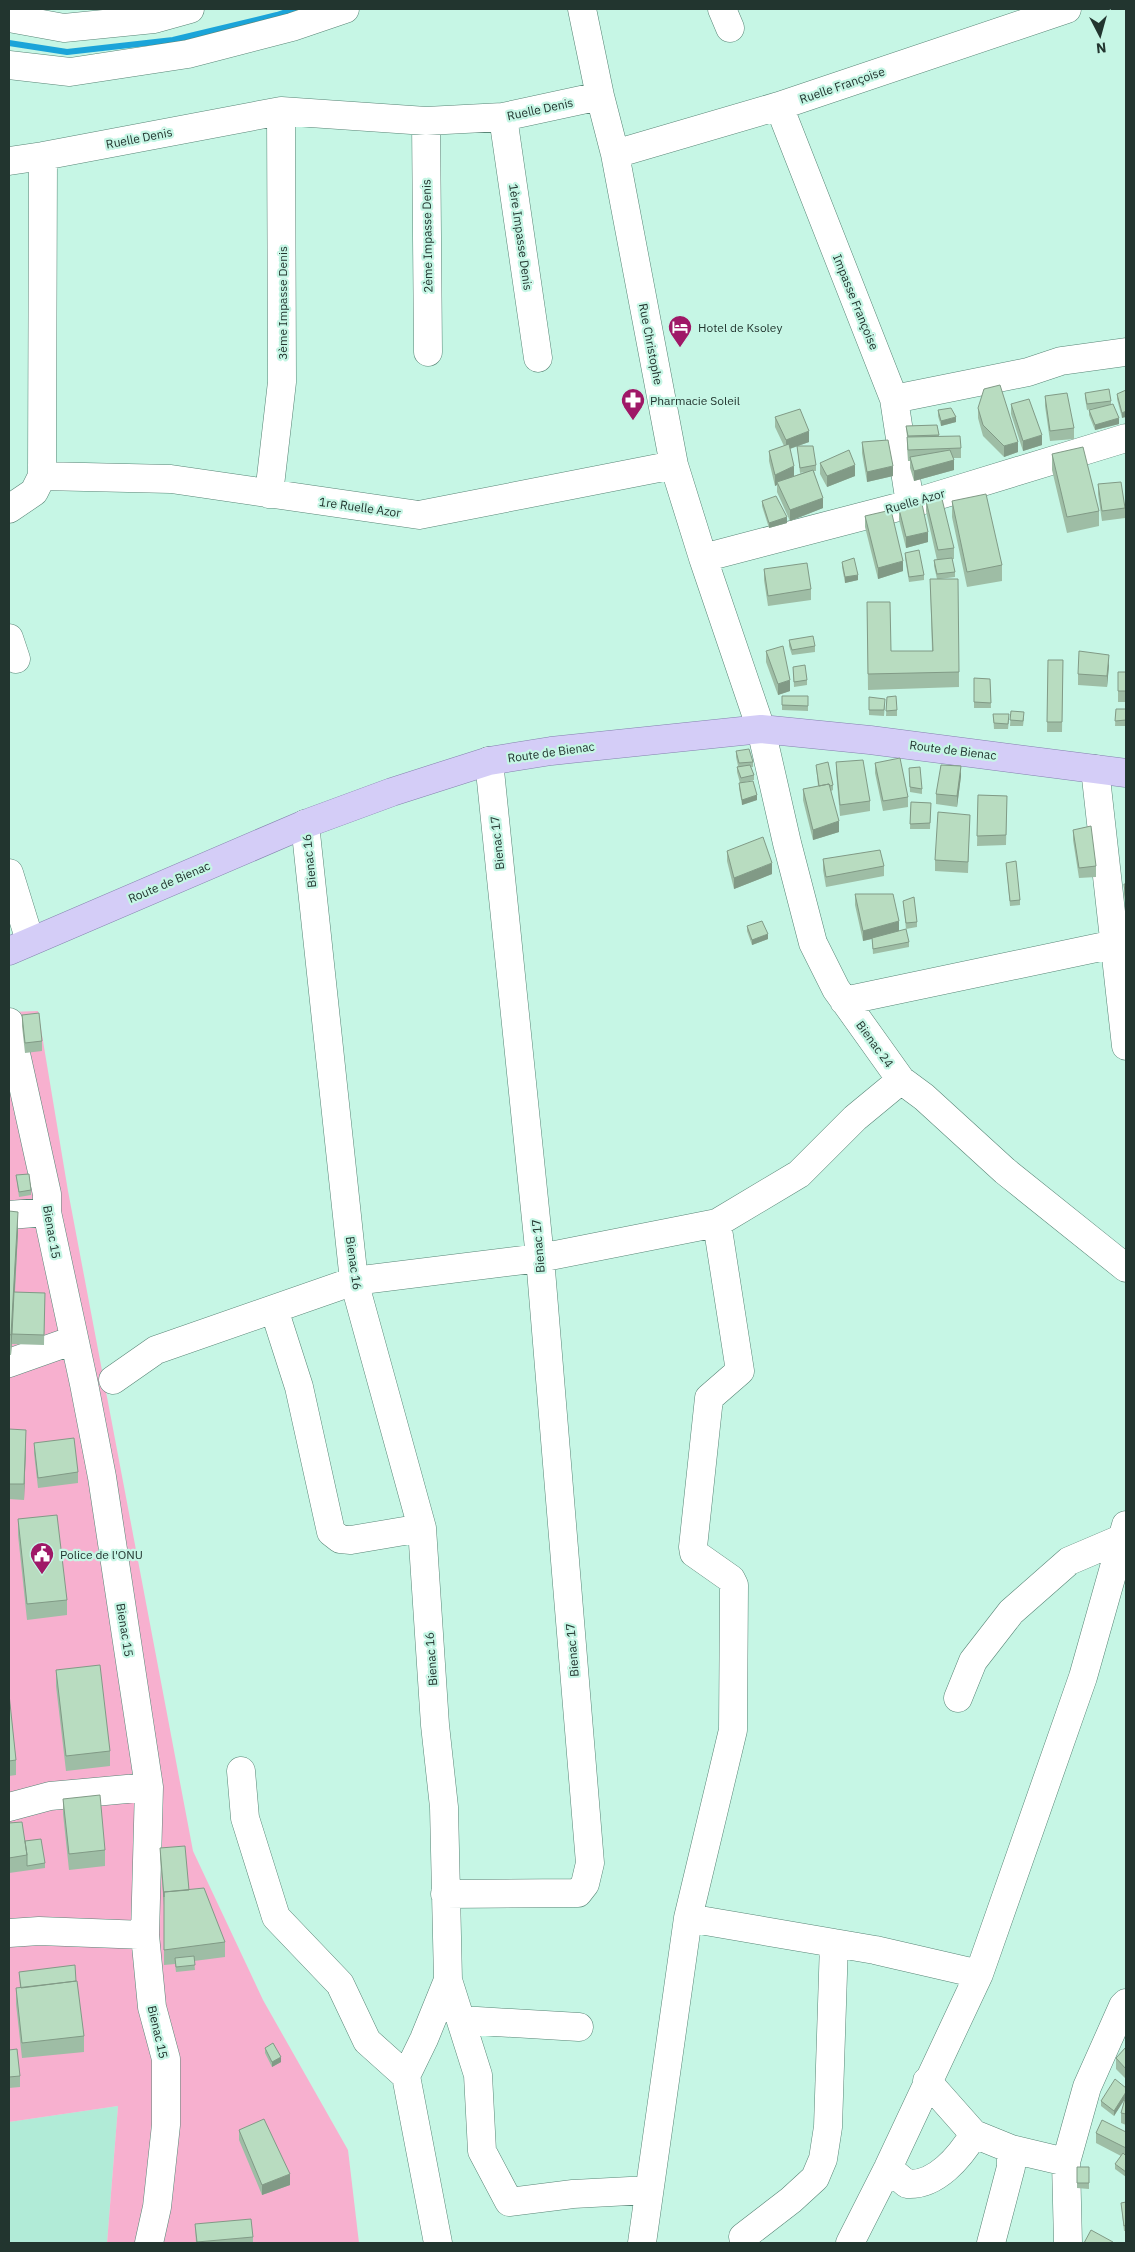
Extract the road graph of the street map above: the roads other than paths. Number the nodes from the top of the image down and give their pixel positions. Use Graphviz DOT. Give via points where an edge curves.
graph roads {
  1 [pos="190,9"];
  2 [pos="345,9"];
  3 [pos="582,9"];
  4 [pos="1067,9"];
  5 [pos="9,18"];
  6 [pos="9,65"];
  7 [pos="600,96"];
  8 [pos="779,106"];
  9 [pos="281,111"];
  10 [pos="503,117"];
  11 [pos="426,121"];
  12 [pos="615,154"];
  13 [pos="43,156"];
  14 [pos="9,161"];
  15 [pos="428,352"];
  16 [pos="1126,352"];
  17 [pos="538,358"];
  18 [pos="894,399"];
  19 [pos="1126,438"];
  20 [pos="674,465"];
  21 [pos="42,476"];
  22 [pos="269,494"];
  23 [pos="910,504"];
  24 [pos="9,509"];
  25 [pos="703,558"];
  26 [pos="761,729"];
  27 [pos="489,761"];
  28 [pos="1095,769"];
  29 [pos="1126,773"];
  30 [pos="305,824"];
  31 [pos="9,873"];
  32 [pos="1115,944"];
  33 [pos="19,946"];
  34 [pos="844,1001"];
  35 [pos="9,1022"];
  36 [pos="1126,1046"];
  37 [pos="901,1080"];
  38 [pos="47,1212"];
  39 [pos="9,1215"];
  40 [pos="717,1223"];
  41 [pos="540,1258"];
  42 [pos="1126,1268"];
  43 [pos="354,1280"];
  44 [pos="274,1308"];
  45 [pos="74,1340"];
  46 [pos="9,1363"];
  47 [pos="113,1380"];
  48 [pos="422,1528"];
  49 [pos="1125,1532"];
  50 [pos="958,1698"];
  51 [pos="241,1771"];
  52 [pos="148,1787"];
  53 [pos="9,1806"];
  54 [pos="445,1894"];
  55 [pos="688,1918"];
  56 [pos="9,1934"];
  57 [pos="145,1935"];
  58 [pos="834,1943"];
  59 [pos="979,1974"];
  60 [pos="448,1980"];
  61 [pos="1126,2004"];
  62 [pos="461,2020"];
  63 [pos="579,2027"];
  64 [pos="406,2076"];
  65 [pos="928,2081"];
  66 [pos="974,2134"];
  67 [pos="1012,2149"];
  68 [pos="1066,2162"];
  69 [pos="888,2168"];
  70 [pos="649,2190"];
  71 [pos="743,2237"];
  72 [pos="149,2243"];
  73 [pos="438,2243"];
  74 [pos="642,2243"];
  75 [pos="850,2243"];
  76 [pos="991,2243"];
  77 [pos="1068,2243"];
  1 -- 5 [label="street" via="154,19 64,28"];
  2 -- 6 [label="street" via="292,27 188,54 70,72"];
  3 -- 7 [label="street, Rue Christophe"];
  4 -- 8 [label="street, Ruelle Françoise"];
  7 -- 10 [label="street, Ruelle Denis"];
  7 -- 12 [label="street, Rue Christophe"];
  8 -- 12 [label="street, Ruelle Françoise"];
  8 -- 18 [label="street, Impasse Françoise"];
  9 -- 11 [label="street, Ruelle Denis"];
  9 -- 13 [label="street, Ruelle Denis"];
  9 -- 22 [label="street, 3ème Impasse Denis" via="282,382"];
  10 -- 11 [label="street, Ruelle Denis"];
  10 -- 17 [label="street, 1ère Impasse Denis"];
  11 -- 15 [label="street, 2ème Impasse Denis"];
  12 -- 20 [label="street, Rue Christophe"];
  13 -- 14 [label="street, Ruelle Denis"];
  13 -- 21 [label="street"];
  16 -- 18 [label="street" via="1061,361 1028,372"];
  18 -- 23 [label="street, Impasse Françoise"];
  19 -- 23 [label="street, Ruelle Azor"];
  20 -- 22 [label="street, 1re Ruelle Azor" via="419,515"];
  20 -- 25 [label="street, Rue Christophe"];
  21 -- 22 [label="street, 1re Ruelle Azor" via="171,479"];
  21 -- 24 [label="street" via="34,492"];
  23 -- 25 [label="street, Ruelle Azor"];
  25 -- 26 [label="street, Rue Christophe"];
  26 -- 27 [label="main road, Route de Bienac"];
  26 -- 28 [label="main road, Route de Bienac"];
  26 -- 34 [label="street, Bienac 24" via="814,943"];
  27 -- 30 [label="main road, Route de Bienac"];
  27 -- 41 [label="street, Bienac 17"];
  28 -- 29 [label="main road, Route de Bienac"];
  28 -- 32 [label="street"];
  30 -- 33 [label="main road, Route de Bienac"];
  30 -- 43 [label="street, Bienac 16"];
  31 -- 33 [label="street"];
  32 -- 34 [label="street"];
  32 -- 36 [label="street"];
  34 -- 37 [label="street, Bienac 24"];
  35 -- 38 [label="street, Bienac 15" via="46,1194"];
  37 -- 40 [label="street" via="855,1118 799,1174"];
  37 -- 42 [label="street, Bienac 24" via="1005,1171"];
  38 -- 39 [label="street"];
  38 -- 45 [label="street, Bienac 15"];
  40 -- 41 [label="street"];
  40 -- 55 [label="street" via="740,1371 709,1398 692,1547 694,1553 731,1579 734,1585 734,1730"];
  41 -- 43 [label="street"];
  41 -- 54 [label="street, Bienac 17" via="590,1863 585,1884 578,1893"];
  43 -- 44 [label="street"];
  43 -- 48 [label="street, Bienac 16"];
  44 -- 47 [label="street" via="156,1350"];
  44 -- 48 [label="street" via="299,1387 332,1532 340,1539 351,1540"];
  45 -- 46 [label="street"];
  45 -- 52 [label="street, Bienac 15" via="102,1477"];
  48 -- 54 [label="street, Bienac 16" via="435,1725 444,1807"];
  49 -- 50 [label="street" via="1068,1560 1011,1612 972,1661"];
  49 -- 59 [label="street" via="1083,1677"];
  51 -- 64 [label="street" via="245,1818 276,1917 340,1984 367,2040"];
  52 -- 53 [label="street" via="50,1796"];
  52 -- 57 [label="street, Bienac 15"];
  54 -- 60 [label="street, Bienac 16"];
  55 -- 58 [label="street"];
  55 -- 70 [label="street"];
  56 -- 57 [label="street" via="39,1931"];
  57 -- 72 [label="street, Bienac 15" via="152,2007 166,2059 166,2125 157,2207"];
  58 -- 59 [label="street"];
  58 -- 71 [label="street" via="828,2127 823,2159 815,2178"];
  59 -- 65 [label="street"];
  60 -- 62 [label="street"];
  60 -- 64 [label="street"];
  61 -- 68 [label="street" via="1087,2087"];
  62 -- 63 [label="street"];
  62 -- 70 [label="street" via="478,2075 482,2151 509,2202 572,2194"];
  64 -- 73 [label="street"];
  65 -- 66 [label="street"];
  65 -- 69 [label="street"];
  66 -- 67 [label="street"];
  66 -- 69 [label="street" via="966,2147 926,2182 907,2184"];
  67 -- 68 [label="street"];
  67 -- 76 [label="street" via="1011,2167"];
  68 -- 77 [label="street"];
  69 -- 75 [label="street"];
  70 -- 74 [label="street"];
}
